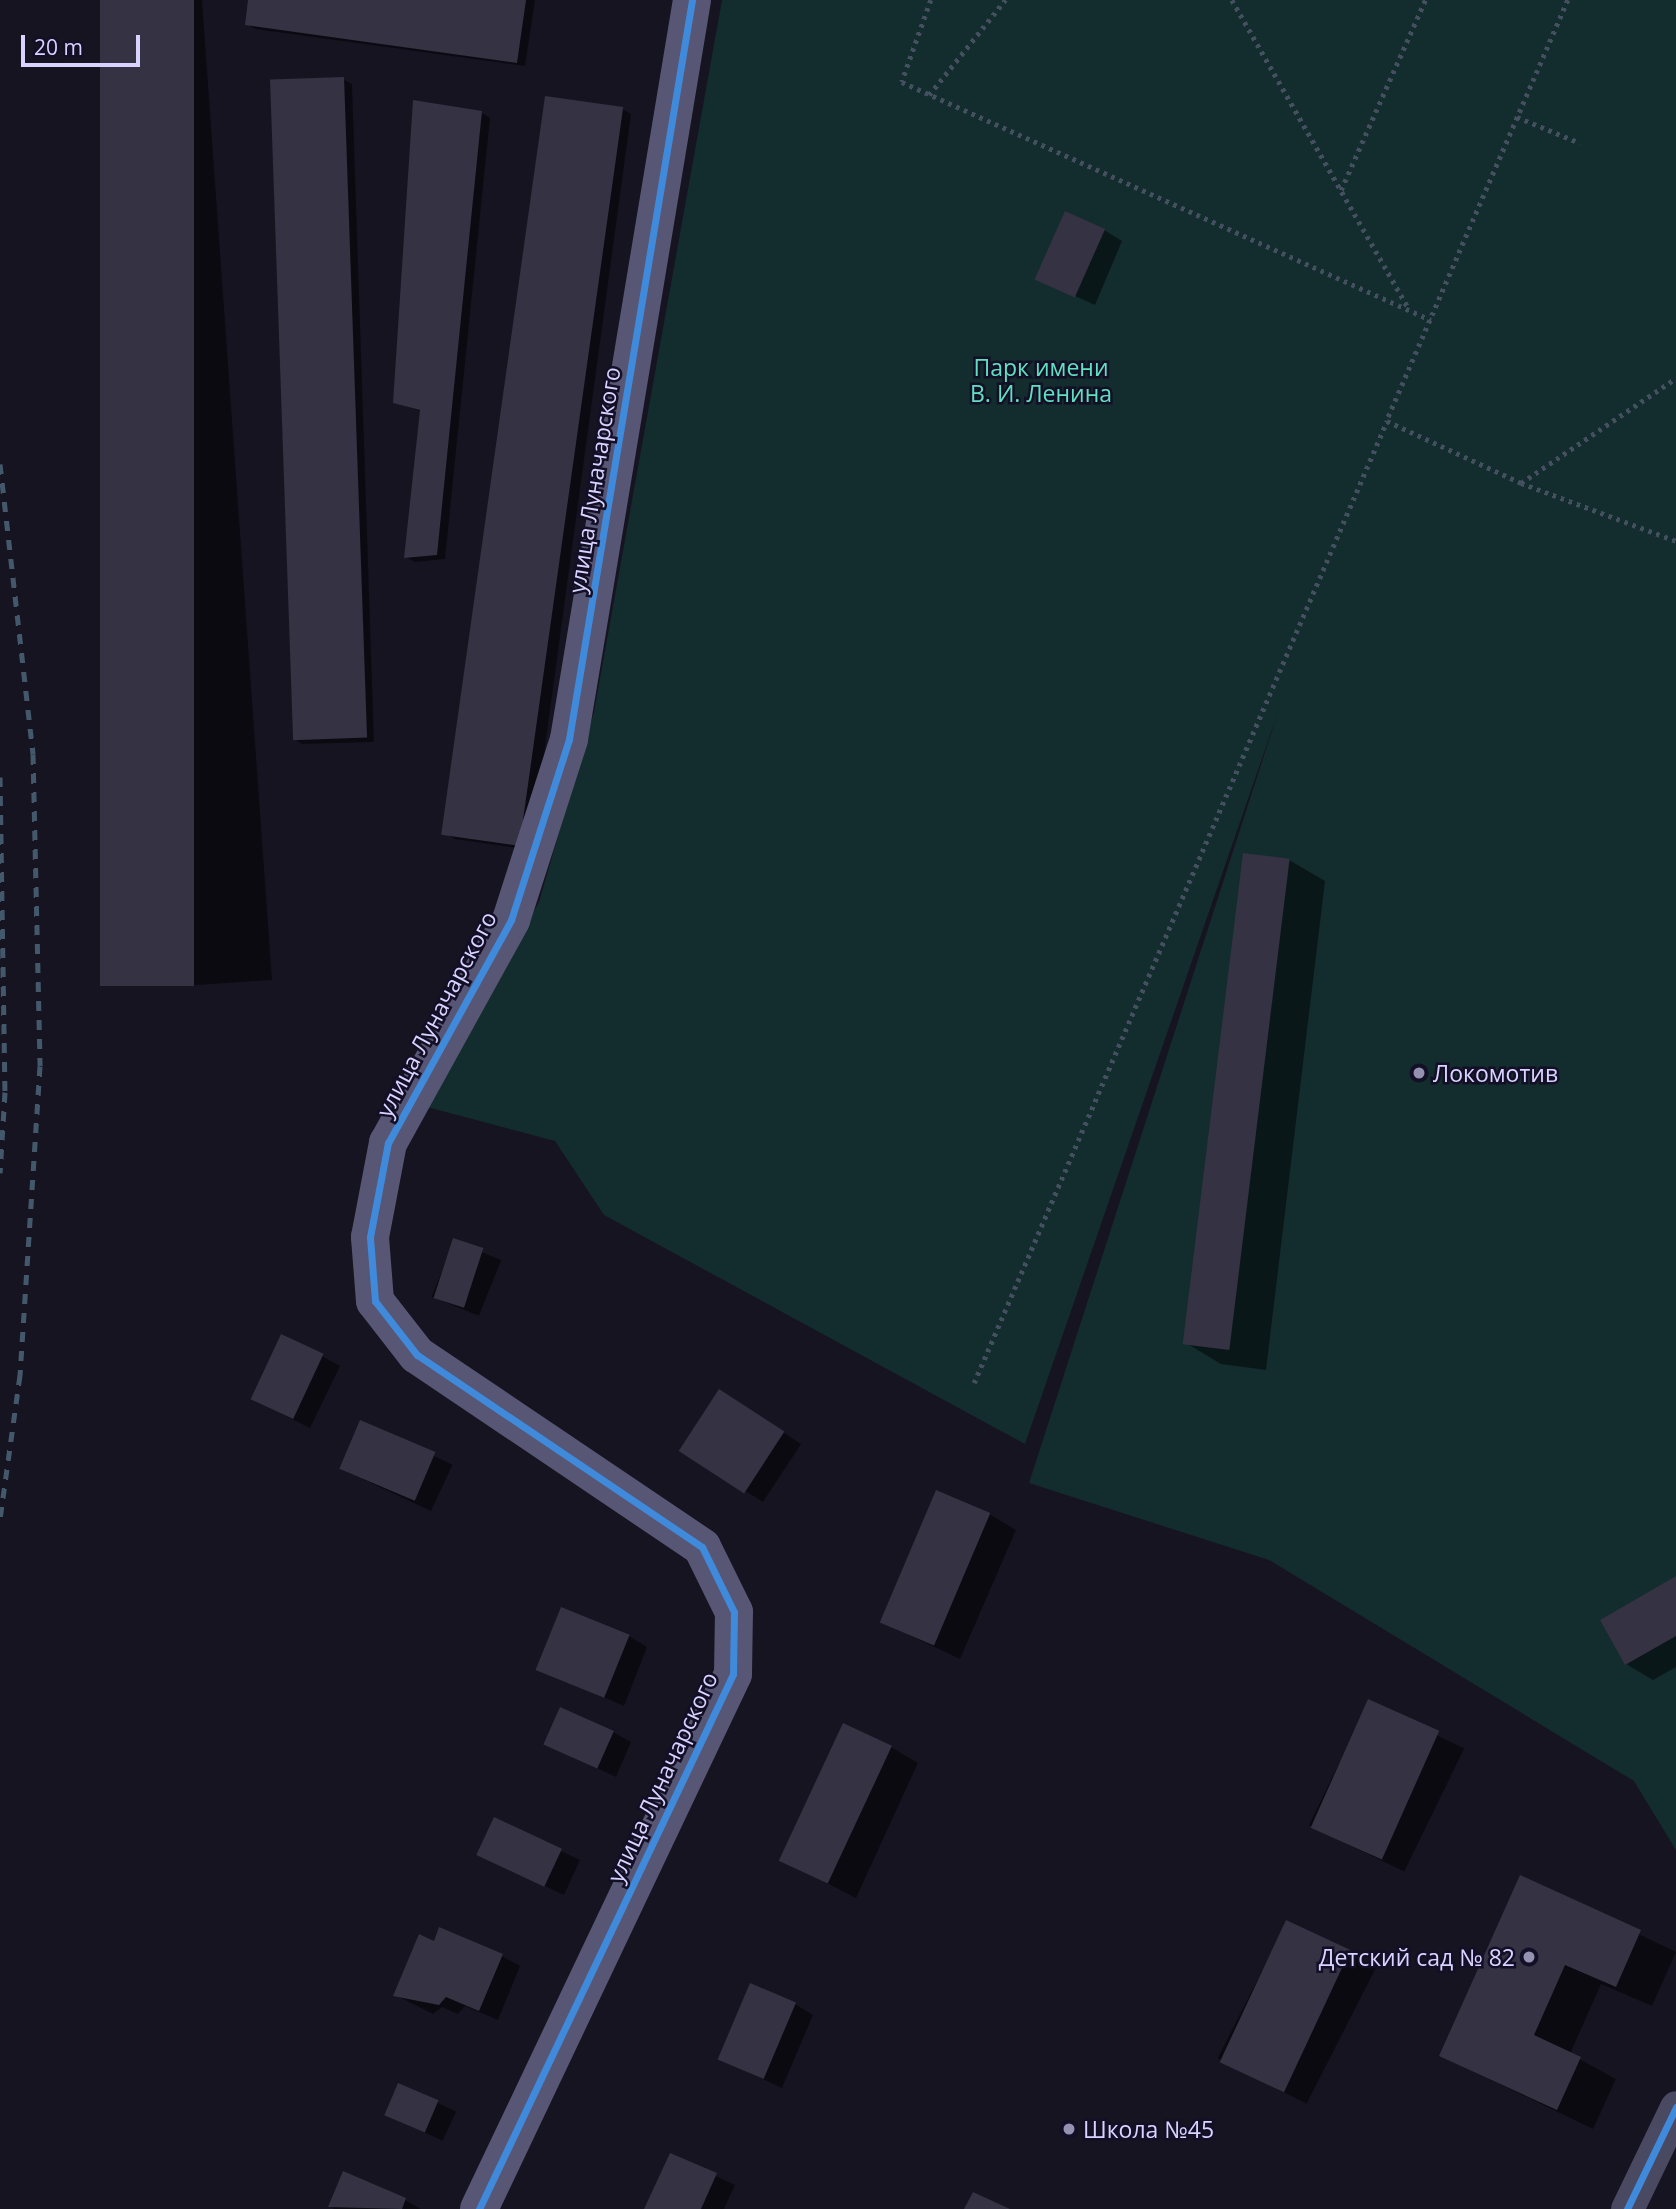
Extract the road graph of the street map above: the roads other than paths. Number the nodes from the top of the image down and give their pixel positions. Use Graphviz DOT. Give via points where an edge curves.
graph roads {
  1 [pos="692,0"];
  2 [pos="1676,2107"];
  3 [pos="479,2209"];
  4 [pos="1627,2209"];
  1 -- 3 [label="street, улица Луначарского" via="569,739 510,920 388,1143 370,1237 375,1301 417,1355 702,1547 734,1612 733,1674"];
  2 -- 4 [label="street"];
}
